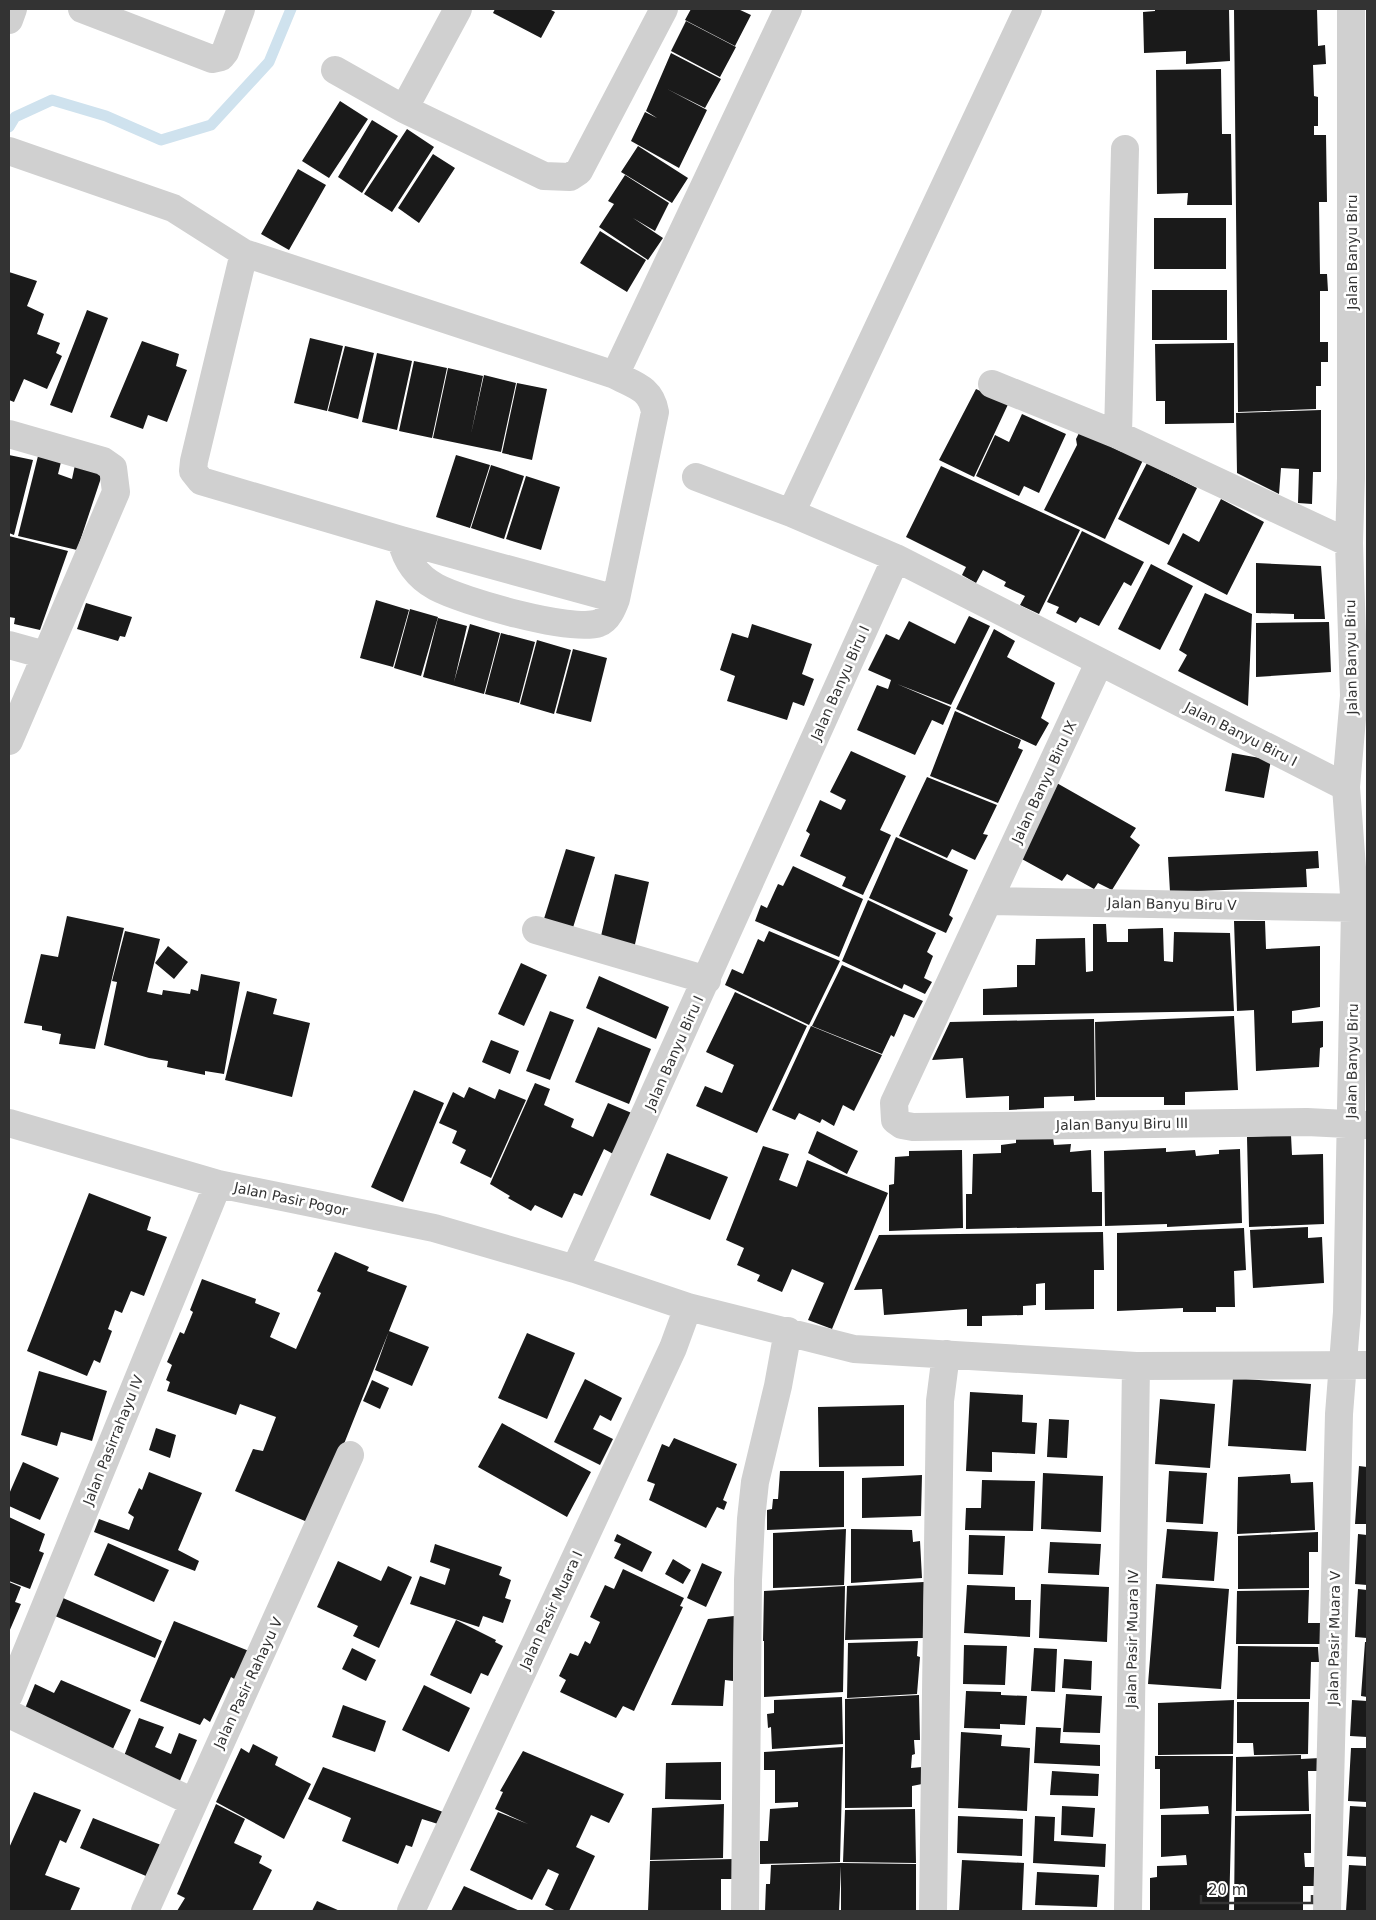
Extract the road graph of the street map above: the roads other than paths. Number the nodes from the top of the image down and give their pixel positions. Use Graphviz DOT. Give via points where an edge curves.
graph roads {
  1 [pos="13,9"];
  2 [pos="82,9"];
  3 [pos="241,9"];
  4 [pos="458,9"];
  5 [pos="664,9"];
  6 [pos="788,9"];
  7 [pos="1028,9"];
  8 [pos="1351,9"];
  9 [pos="9,20"];
  10 [pos="1359,38"];
  11 [pos="335,70"];
  12 [pos="404,109"];
  13 [pos="1125,149"];
  14 [pos="18,155"];
  15 [pos="244,253"];
  16 [pos="1360,265"];
  17 [pos="615,375"];
  18 [pos="992,384"];
  19 [pos="9,434"];
  20 [pos="1118,435"];
  21 [pos="696,477"];
  22 [pos="1359,478"];
  23 [pos="791,513"];
  24 [pos="401,540"];
  25 [pos="1349,543"];
  26 [pos="896,558"];
  27 [pos="616,599"];
  28 [pos="9,645"];
  29 [pos="45,655"];
  30 [pos="1099,663"];
  31 [pos="1360,696"];
  32 [pos="9,741"];
  33 [pos="1346,787"];
  34 [pos="988,900"];
  35 [pos="1361,908"];
  36 [pos="536,930"];
  37 [pos="707,980"];
  38 [pos="895,1120"];
  39 [pos="9,1122"];
  40 [pos="1359,1125"];
  41 [pos="218,1184"];
  42 [pos="575,1269"];
  43 [pos="688,1306"];
  44 [pos="788,1330"];
  45 [pos="946,1354"];
  46 [pos="1354,1365"];
  47 [pos="1136,1366"];
  48 [pos="350,1455"];
  49 [pos="9,1695"];
  50 [pos="9,1714"];
  51 [pos="193,1802"];
  52 [pos="145,1911"];
  53 [pos="411,1911"];
  54 [pos="745,1911"];
  55 [pos="934,1911"];
  56 [pos="1128,1911"];
  57 [pos="1327,1911"];
  1 -- 9 [label="street"];
  2 -- 3 [label="street" via="212,59 221,57 225,52"];
  4 -- 12 [label="street"];
  5 -- 12 [label="street" via="579,171 570,177 544,176"];
  6 -- 17 [label="street"];
  7 -- 23 [label="street"];
  8 -- 10 [label="street, Jalan Banyu Biru"];
  10 -- 16 [label="street, Jalan Banyu Biru"];
  11 -- 12 [label="street"];
  13 -- 20 [label="street"];
  14 -- 15 [label="street" via="173,208"];
  15 -- 17 [label="street"];
  15 -- 24 [label="street" via="193,471 201,481"];
  16 -- 22 [label="street, Jalan Banyu Biru"];
  17 -- 27 [label="street" via="647,392 653,400 655,412"];
  18 -- 20 [label="street"];
  19 -- 29 [label="street" via="103,461 113,468 116,477 116,492"];
  20 -- 25 [label="street"];
  21 -- 23 [label="street"];
  22 -- 25 [label="street, Jalan Banyu Biru"];
  23 -- 26 [label="street"];
  24 -- 27 [label="street"];
  24 -- 27 [label="street" via="406,561 436,587 547,621 582,625 600,623 610,614"];
  25 -- 31 [label="street, Jalan Banyu Biru"];
  26 -- 30 [label="street, Jalan Banyu Biru I"];
  26 -- 37 [label="street, Jalan Banyu Biru I"];
  28 -- 29 [label="street"];
  29 -- 32 [label="street"];
  30 -- 33 [label="street, Jalan Banyu Biru I"];
  30 -- 34 [label="street, Jalan Banyu Biru IX"];
  31 -- 33 [label="street, Jalan Banyu Biru"];
  33 -- 35 [label="street, Jalan Banyu Biru"];
  34 -- 35 [label="street, Jalan Banyu Biru V"];
  34 -- 38 [label="street, Jalan Banyu Biru IX" via="894,1103"];
  35 -- 40 [label="street, Jalan Banyu Biru"];
  36 -- 37 [label="street"];
  37 -- 42 [label="street, Jalan Banyu Biru I"];
  38 -- 40 [label="street, Jalan Banyu Biru III" via="913,1127 1307,1122"];
  39 -- 41 [label="street, Jalan Pasir Pogor"];
  40 -- 46 [label="street, Jalan Banyu Biru" via="1347,1312"];
  41 -- 42 [label="street, Jalan Pasir Pogor" via="434,1228"];
  41 -- 49 [label="street, Jalan Pasirrahayu IV"];
  42 -- 43 [label="street, Jalan Pasir Pogor"];
  43 -- 44 [label="street, Jalan Pasir Pogor"];
  43 -- 53 [label="street, Jalan Pasir Muara I" via="673,1348"];
  44 -- 45 [label="street, Jalan Pasir Pogor" via="854,1349"];
  44 -- 54 [label="street" via="755,1482 751,1519"];
  45 -- 47 [label="street, Jalan Pasir Pogor"];
  45 -- 55 [label="street" via="940,1400"];
  46 -- 47 [label="street, Jalan Pasir Pogor"];
  46 -- 57 [label="street, Jalan Pasir Muara V"];
  47 -- 56 [label="street, Jalan Pasir Muara IV"];
  48 -- 51 [label="street, Jalan Pasir Rahayu V"];
  50 -- 51 [label="street"];
  51 -- 52 [label="street, Jalan Pasir Rahayu V"];
}
